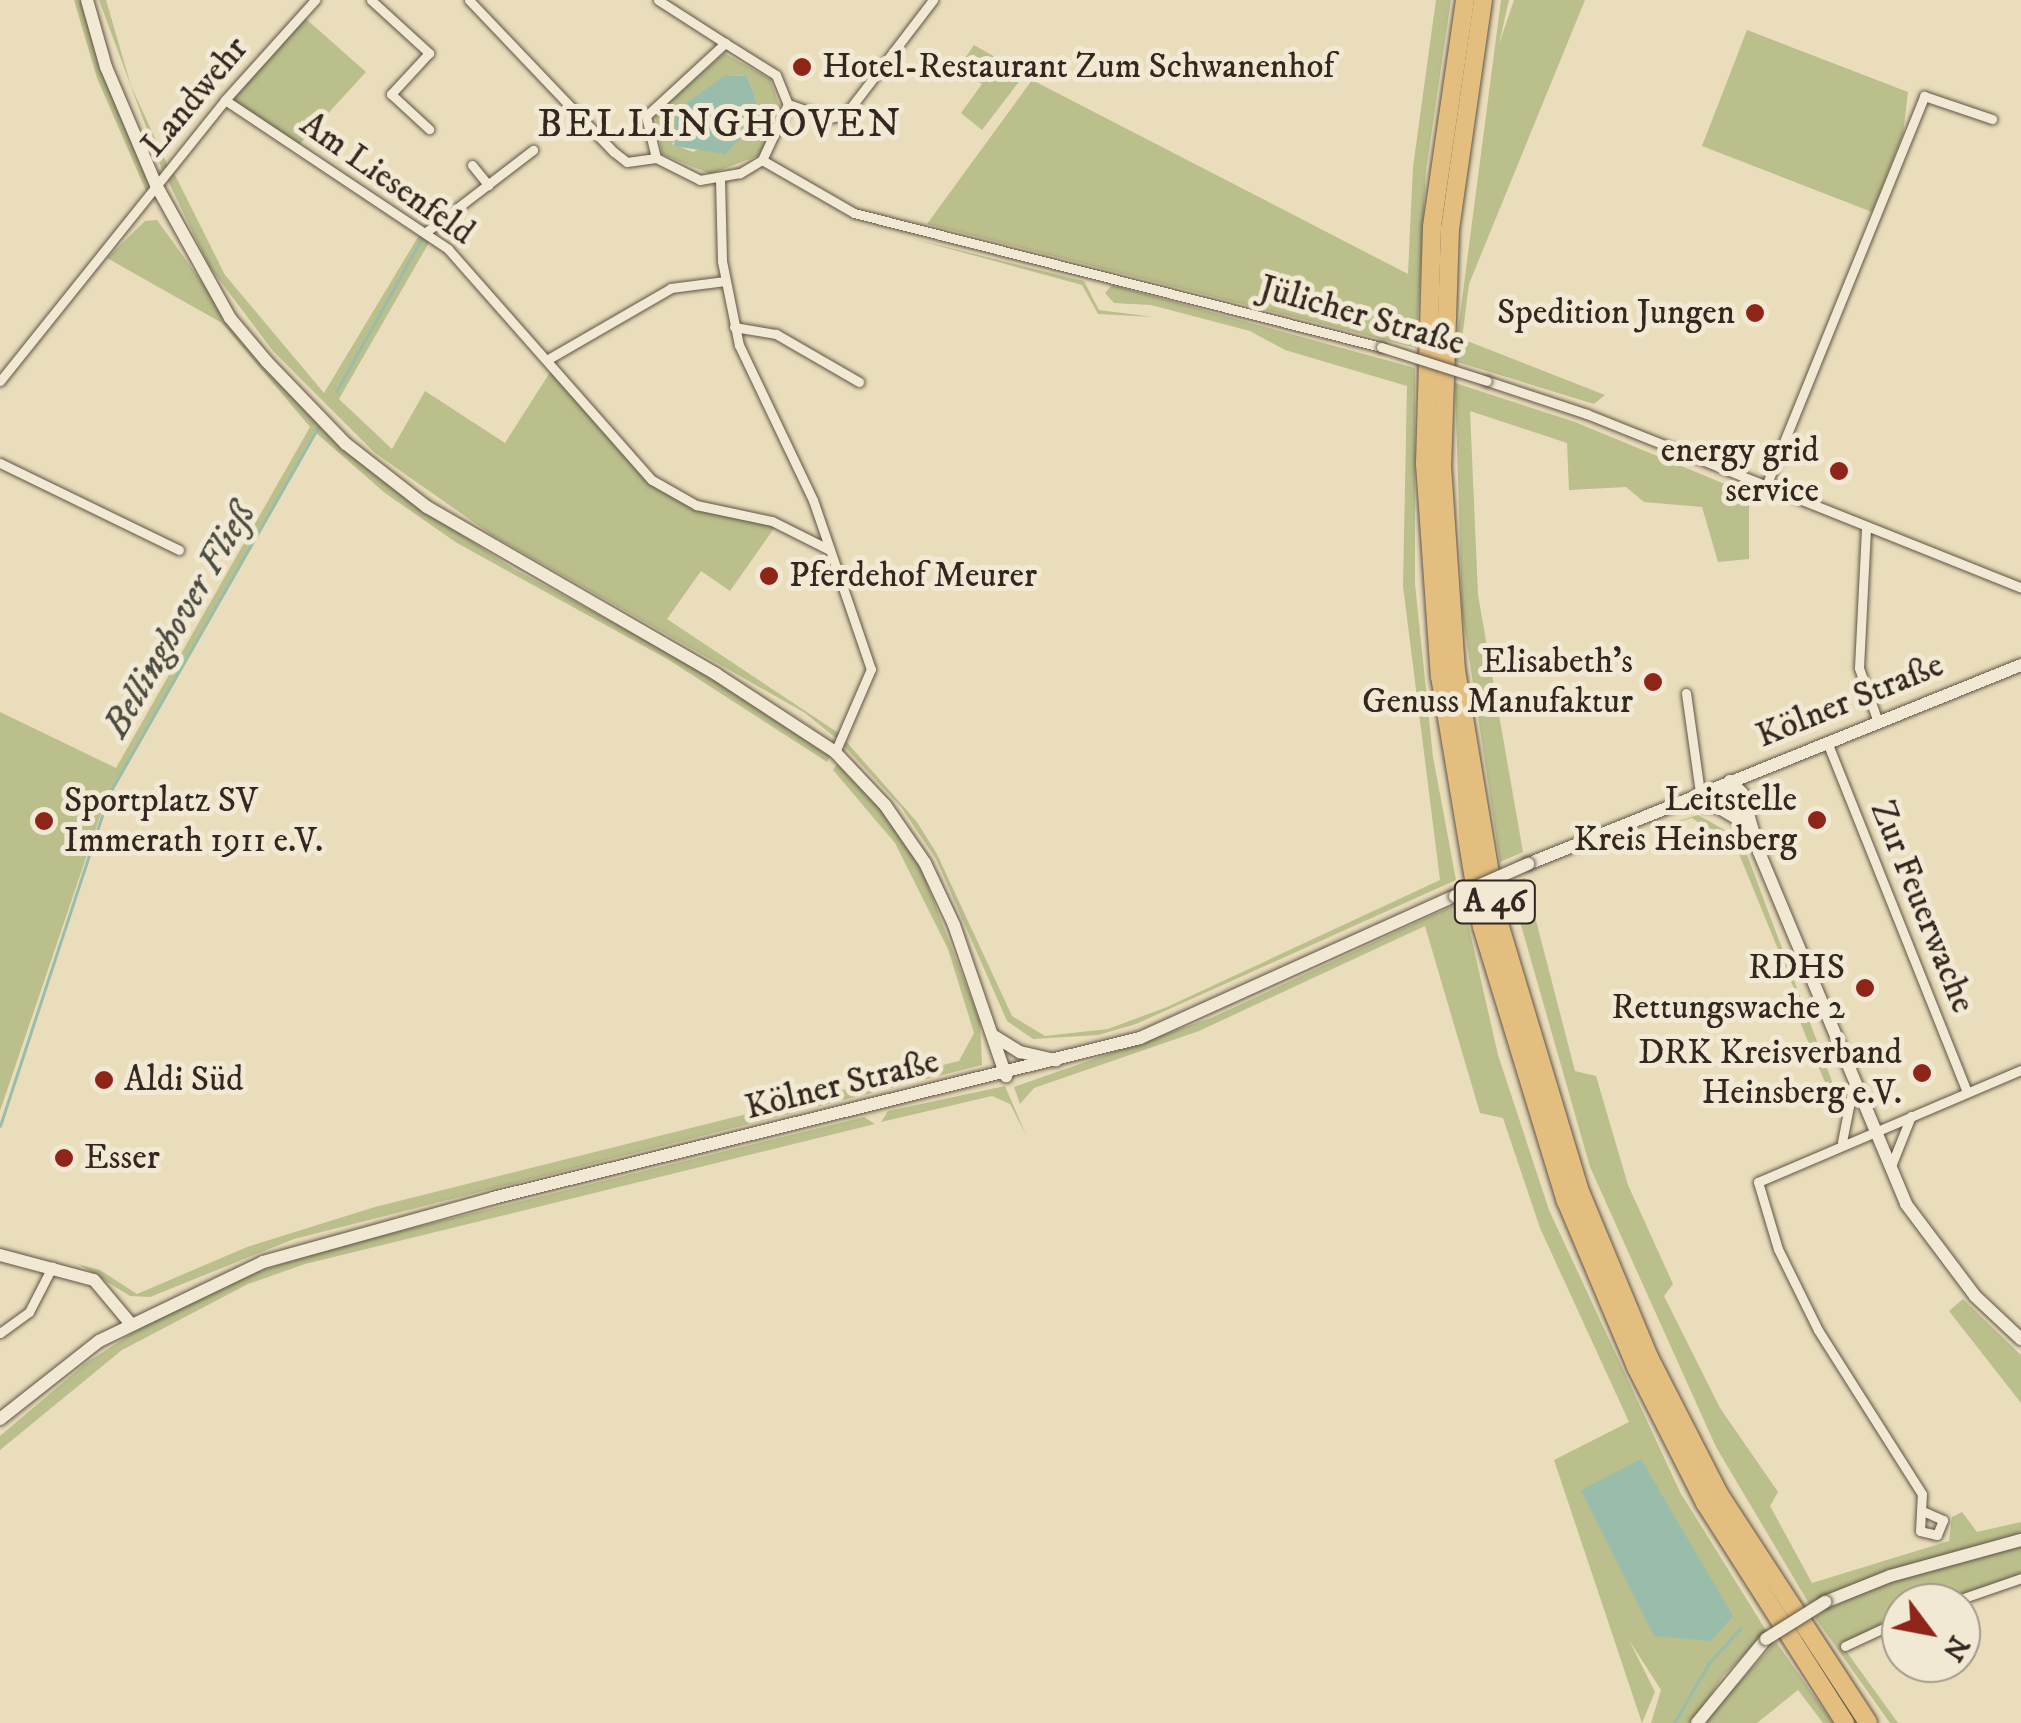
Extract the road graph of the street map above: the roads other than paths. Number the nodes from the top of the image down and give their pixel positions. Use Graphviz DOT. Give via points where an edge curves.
graph roads {
  1 [pos="87,0"];
  2 [pos="315,0"];
  3 [pos="371,0"];
  4 [pos="469,0"];
  5 [pos="658,0"];
  6 [pos="933,0"];
  7 [pos="1465,0"];
  8 [pos="1482,0"];
  9 [pos="725,43"];
  10 [pos="225,100"];
  11 [pos="788,104"];
  12 [pos="1992,119"];
  13 [pos="429,129"];
  14 [pos="533,150"];
  15 [pos="656,158"];
  16 [pos="762,160"];
  17 [pos="472,164"];
  18 [pos="720,179"];
  19 [pos="156,185"];
  20 [pos="488,185"];
  21 [pos="426,232"];
  22 [pos="726,281"];
  23 [pos="734,327"];
  24 [pos="550,358"];
  25 [pos="0,381"];
  26 [pos="859,382"];
  27 [pos="0,463"];
  28 [pos="1766,486"];
  29 [pos="1866,529"];
  30 [pos="179,550"];
  31 [pos="830,550"];
  32 [pos="2021,588"];
  33 [pos="2021,664"];
  34 [pos="1686,693"];
  35 [pos="1878,722"];
  36 [pos="1826,742"];
  37 [pos="835,752"];
  38 [pos="1730,781"];
  39 [pos="1700,793"];
  40 [pos="1678,801"];
  41 [pos="1736,818"];
  42 [pos="1758,852"];
  43 [pos="994,1036"];
  44 [pos="1062,1061"];
  45 [pos="2021,1070"];
  46 [pos="1006,1076"];
  47 [pos="1854,1086"];
  48 [pos="1966,1092"];
  49 [pos="1912,1114"];
  50 [pos="1872,1131"];
  51 [pos="1842,1142"];
  52 [pos="1890,1171"];
  53 [pos="0,1255"];
  54 [pos="53,1264"];
  55 [pos="130,1323"];
  56 [pos="0,1333"];
  57 [pos="2021,1338"];
  58 [pos="0,1419"];
  59 [pos="1925,1512"];
  60 [pos="2021,1540"];
  61 [pos="2021,1578"];
  62 [pos="1981,1592"];
  63 [pos="1881,1629"];
  64 [pos="1845,1646"];
  65 [pos="1697,1723"];
  66 [pos="1845,1723"];
  67 [pos="1868,1723"];
  1 -- 19 [label="main road" via="106,67"];
  2 -- 10 [label="street, Landwehr"];
  3 -- 13 [label="street" via="429,52 391,94"];
  4 -- 15 [label="street" via="614,152 627,162"];
  5 -- 9 [label="street"];
  6 -- 11 [label="street" via="845,115 830,118"];
  7 -- 66 [label="highway, A 46" via="1432,227 1425,464 1440,676 1482,927 1548,1150 1636,1367 1762,1600"];
  8 -- 67 [label="highway, A 46" via="1450,228 1442,466 1456,670 1498,920 1579,1189 1649,1356 1719,1494"];
  9 -- 11 [label="street" via="776,74"];
  9 -- 15 [label="street" via="646,116"];
  10 -- 19 [label="street, Landwehr"];
  10 -- 21 [label="street, Am Liesenfeld"];
  11 -- 16 [label="street"];
  12 -- 28 [label="street" via="1924,96"];
  14 -- 20 [label="street"];
  15 -- 18 [label="street" via="682,176"];
  16 -- 18 [label="street"];
  16 -- 28 [label="street, Jülicher Straße, bridge" via="830,203 1381,347"];
  17 -- 20 [label="street"];
  18 -- 22 [label="street"];
  19 -- 25 [label="street, Landwehr"];
  19 -- 37 [label="main road" via="230,318 346,444 469,535 716,674"];
  20 -- 21 [label="street"];
  21 -- 24 [label="street, Am Liesenfeld"];
  22 -- 23 [label="street"];
  22 -- 24 [label="street" via="671,288"];
  23 -- 26 [label="street" via="776,334"];
  23 -- 31 [label="street"];
  24 -- 31 [label="street, Am Liesenfeld" via="652,480 696,505 772,521"];
  27 -- 30 [label="street"];
  28 -- 29 [label="street, Jülicher Straße"];
  29 -- 32 [label="street, Jülicher Straße"];
  29 -- 35 [label="street" via="1859,668"];
  31 -- 37 [label="street" via="872,678"];
  33 -- 35 [label="main road, Kölner Straße"];
  34 -- 39 [label="street"];
  35 -- 36 [label="main road, Kölner Straße"];
  36 -- 38 [label="main road, Kölner Straße"];
  36 -- 48 [label="street, Zur Feuerwache"];
  37 -- 43 [label="main road" via="885,805 925,863"];
  38 -- 39 [label="main road, Kölner Straße"];
  38 -- 41 [label="main road"];
  38 -- 42 [label="main road" via="1742,792"];
  39 -- 40 [label="main road, Kölner Straße"];
  40 -- 41 [label="main road" via="1718,807"];
  40 -- 44 [label="main road, Kölner Straße, bridge" via="1216,1009"];
  41 -- 42 [label="main road"];
  42 -- 47 [label="main road"];
  43 -- 44 [label="main road" via="1020,1052"];
  43 -- 46 [label="main road"];
  44 -- 46 [label="main road, Kölner Straße"];
  45 -- 48 [label="street"];
  46 -- 55 [label="main road, Kölner Straße" via="328,1240 217,1279"];
  47 -- 50 [label="main road"];
  47 -- 51 [label="street"];
  48 -- 49 [label="street"];
  49 -- 50 [label="street"];
  49 -- 52 [label="street"];
  50 -- 51 [label="street"];
  50 -- 52 [label="main road"];
  51 -- 59 [label="street" via="1764,1176 1758,1198 1820,1334 1922,1494"];
  52 -- 57 [label="main road" via="1939,1254"];
  53 -- 54 [label="main road"];
  54 -- 55 [label="main road" via="94,1280"];
  54 -- 56 [label="street" via="29,1312"];
  55 -- 58 [label="main road, Kölner Straße"];
  60 -- 65 [label="main road, bridge" via="1825,1602 1766,1639"];
  61 -- 62 [label="street"];
  63 -- 64 [label="street"];
}
